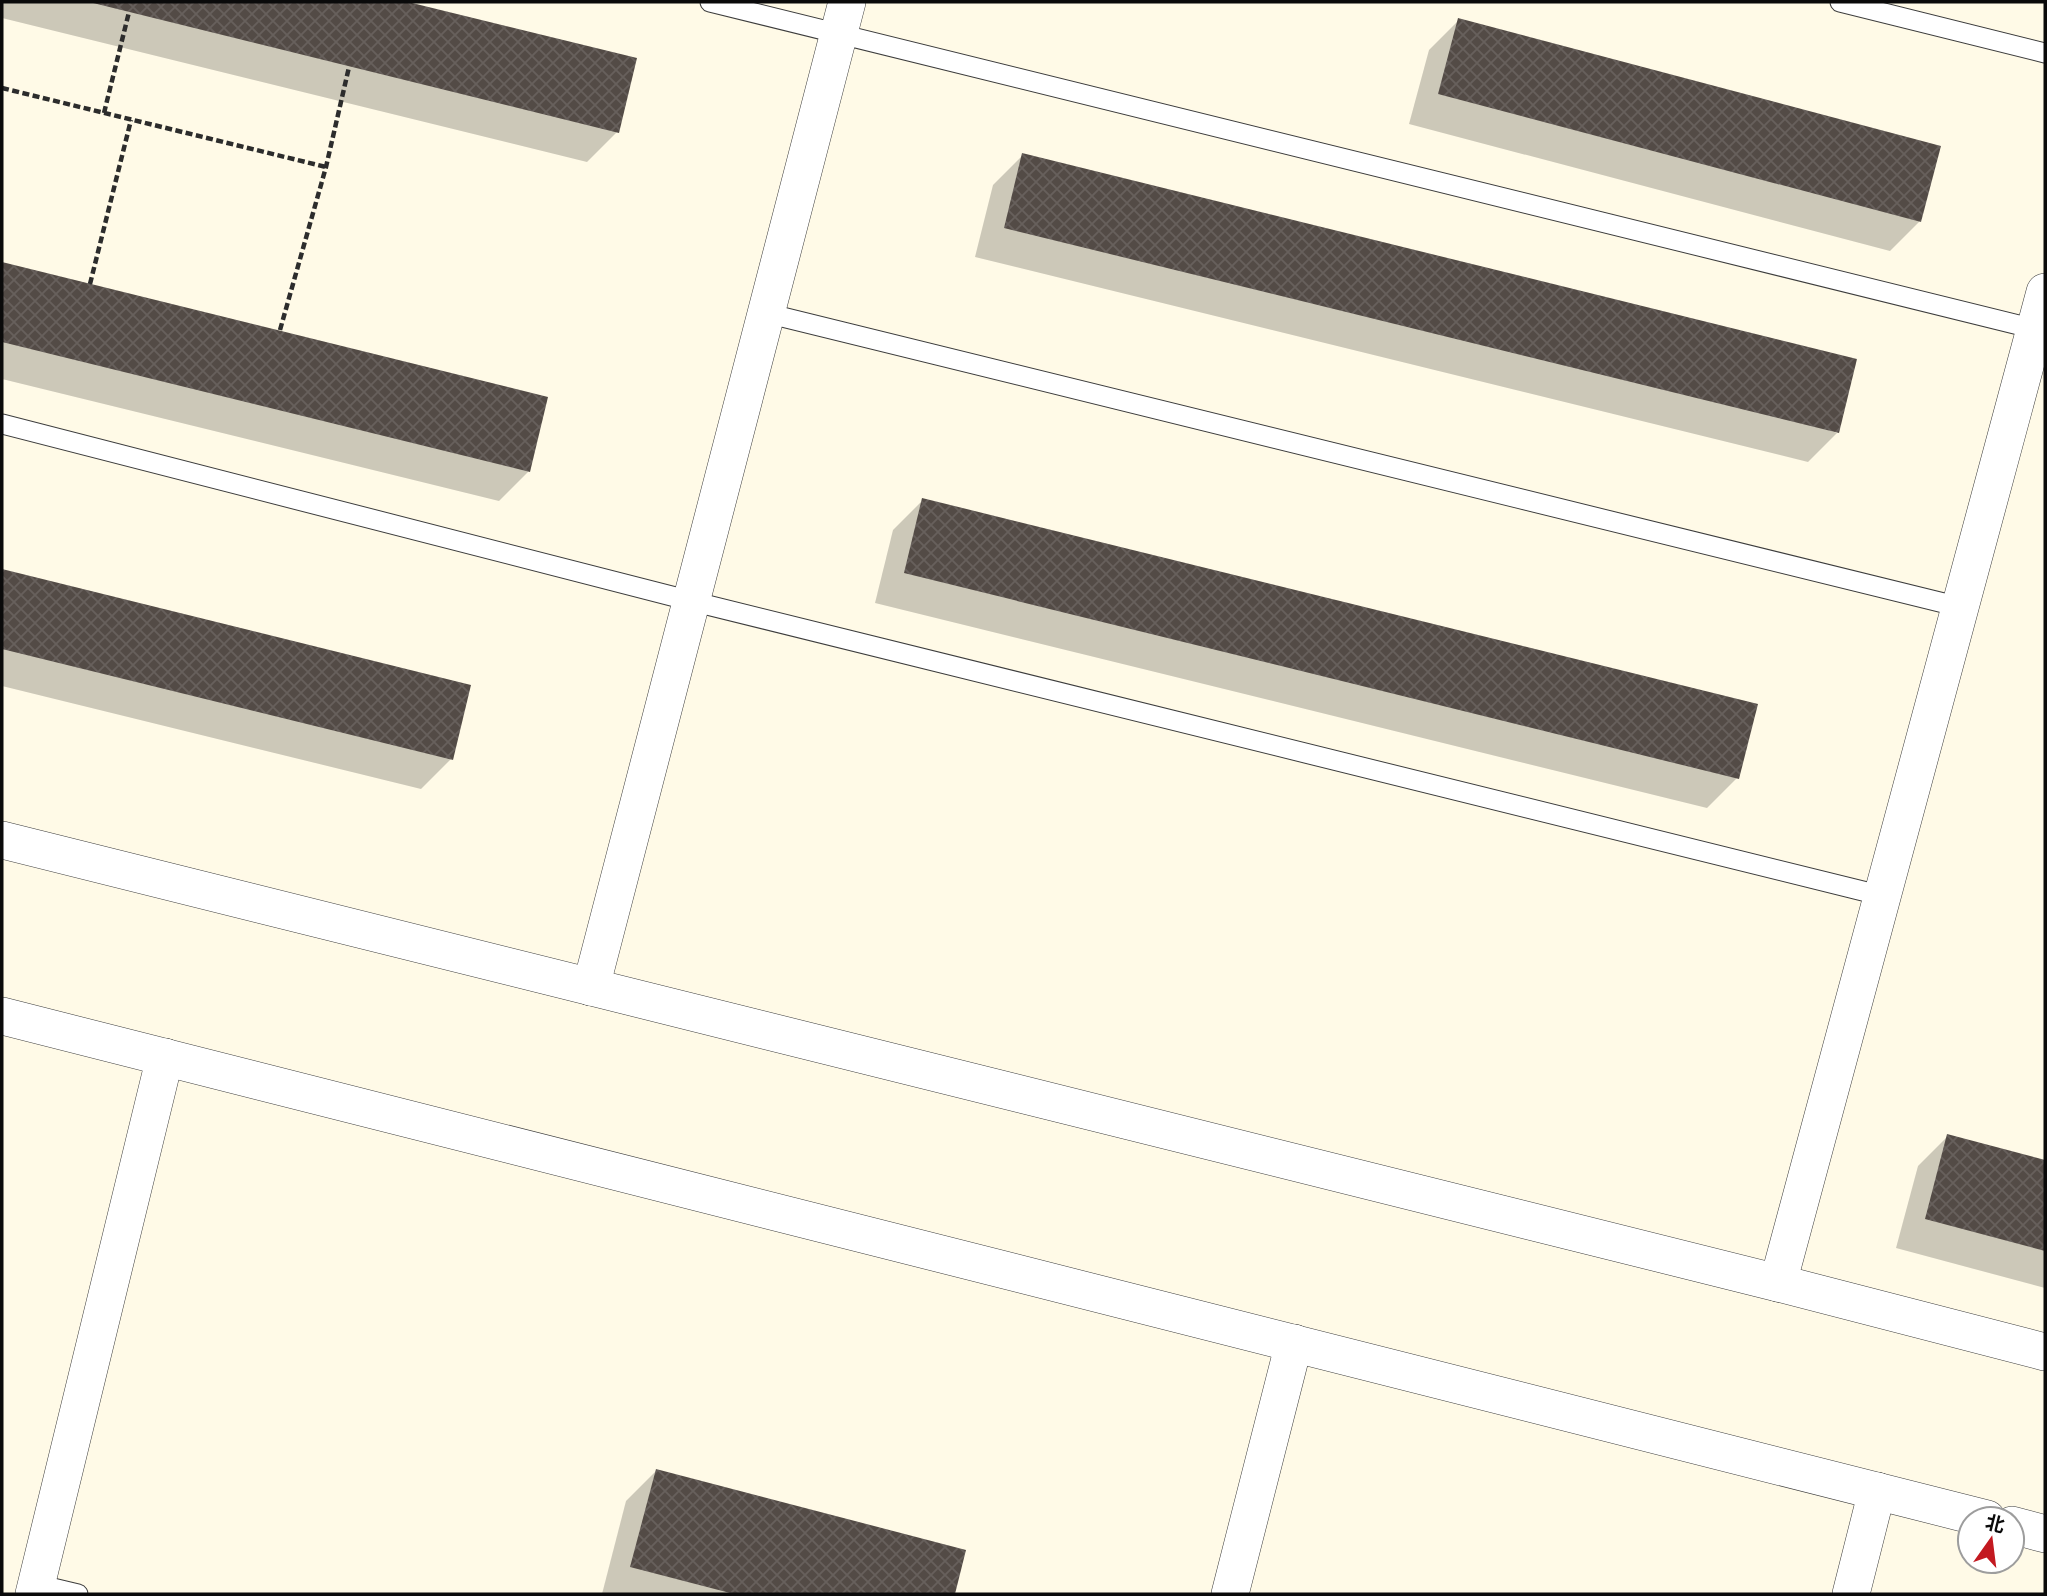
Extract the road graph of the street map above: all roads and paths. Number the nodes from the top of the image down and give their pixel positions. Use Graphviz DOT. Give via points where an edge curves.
graph roads {
  1 [pos="710,2"];
  2 [pos="1840,2"];
  3 [pos="129,12"];
  4 [pos="843,18"];
  5 [pos="2045,52"];
  6 [pos="349,67"];
  7 [pos="2,88"];
  8 [pos="104,113"];
  9 [pos="131,120"];
  10 [pos="326,167"];
  11 [pos="90,284"];
  12 [pos="2045,292"];
  13 [pos="766,313"];
  14 [pos="280,330"];
  15 [pos="2035,330"];
  16 [pos="2,424"];
  17 [pos="691,601"];
  18 [pos="1960,607"];
  19 [pos="2,840"];
  20 [pos="1882,896"];
  21 [pos="591,987"];
  22 [pos="2,1016"];
  23 [pos="165,1057"];
  24 [pos="1777,1283"];
  25 [pos="1294,1343"];
  26 [pos="2045,1352"];
  27 [pos="1877,1491"];
  28 [pos="1956,1511"];
  29 [pos="2026,1529"];
  30 [pos="2045,1534"];
  31 [pos="35,1589"];
  32 [pos="78,1594"];
  33 [pos="1230,1594"];
  34 [pos="1851,1594"];
  1 -- 4 [label="lane"];
  2 -- 5 [label="lane"];
  3 -- 8 [label="path"];
  4 -- 13 [label="street"];
  4 -- 15 [label="lane"];
  6 -- 10 [label="path"];
  7 -- 8 [label="path"];
  8 -- 9 [label="path"];
  9 -- 10 [label="path"];
  9 -- 11 [label="path"];
  10 -- 14 [label="path"];
  12 -- 15 [label="street"];
  13 -- 17 [label="street"];
  13 -- 18 [label="lane"];
  15 -- 18 [label="street"];
  16 -- 17 [label="lane"];
  17 -- 20 [label="lane"];
  17 -- 21 [label="street"];
  18 -- 20 [label="street"];
  19 -- 21 [label="street"];
  20 -- 24 [label="street"];
  21 -- 24 [label="street"];
  22 -- 23 [label="street"];
  23 -- 25 [label="street"];
  23 -- 31 [label="street"];
  24 -- 26 [label="street"];
  25 -- 27 [label="street"];
  25 -- 33 [label="street"];
  27 -- 28 [label="street"];
  27 -- 34 [label="street"];
  29 -- 30 [label="street"];
  31 -- 32 [label="lane"];
}
